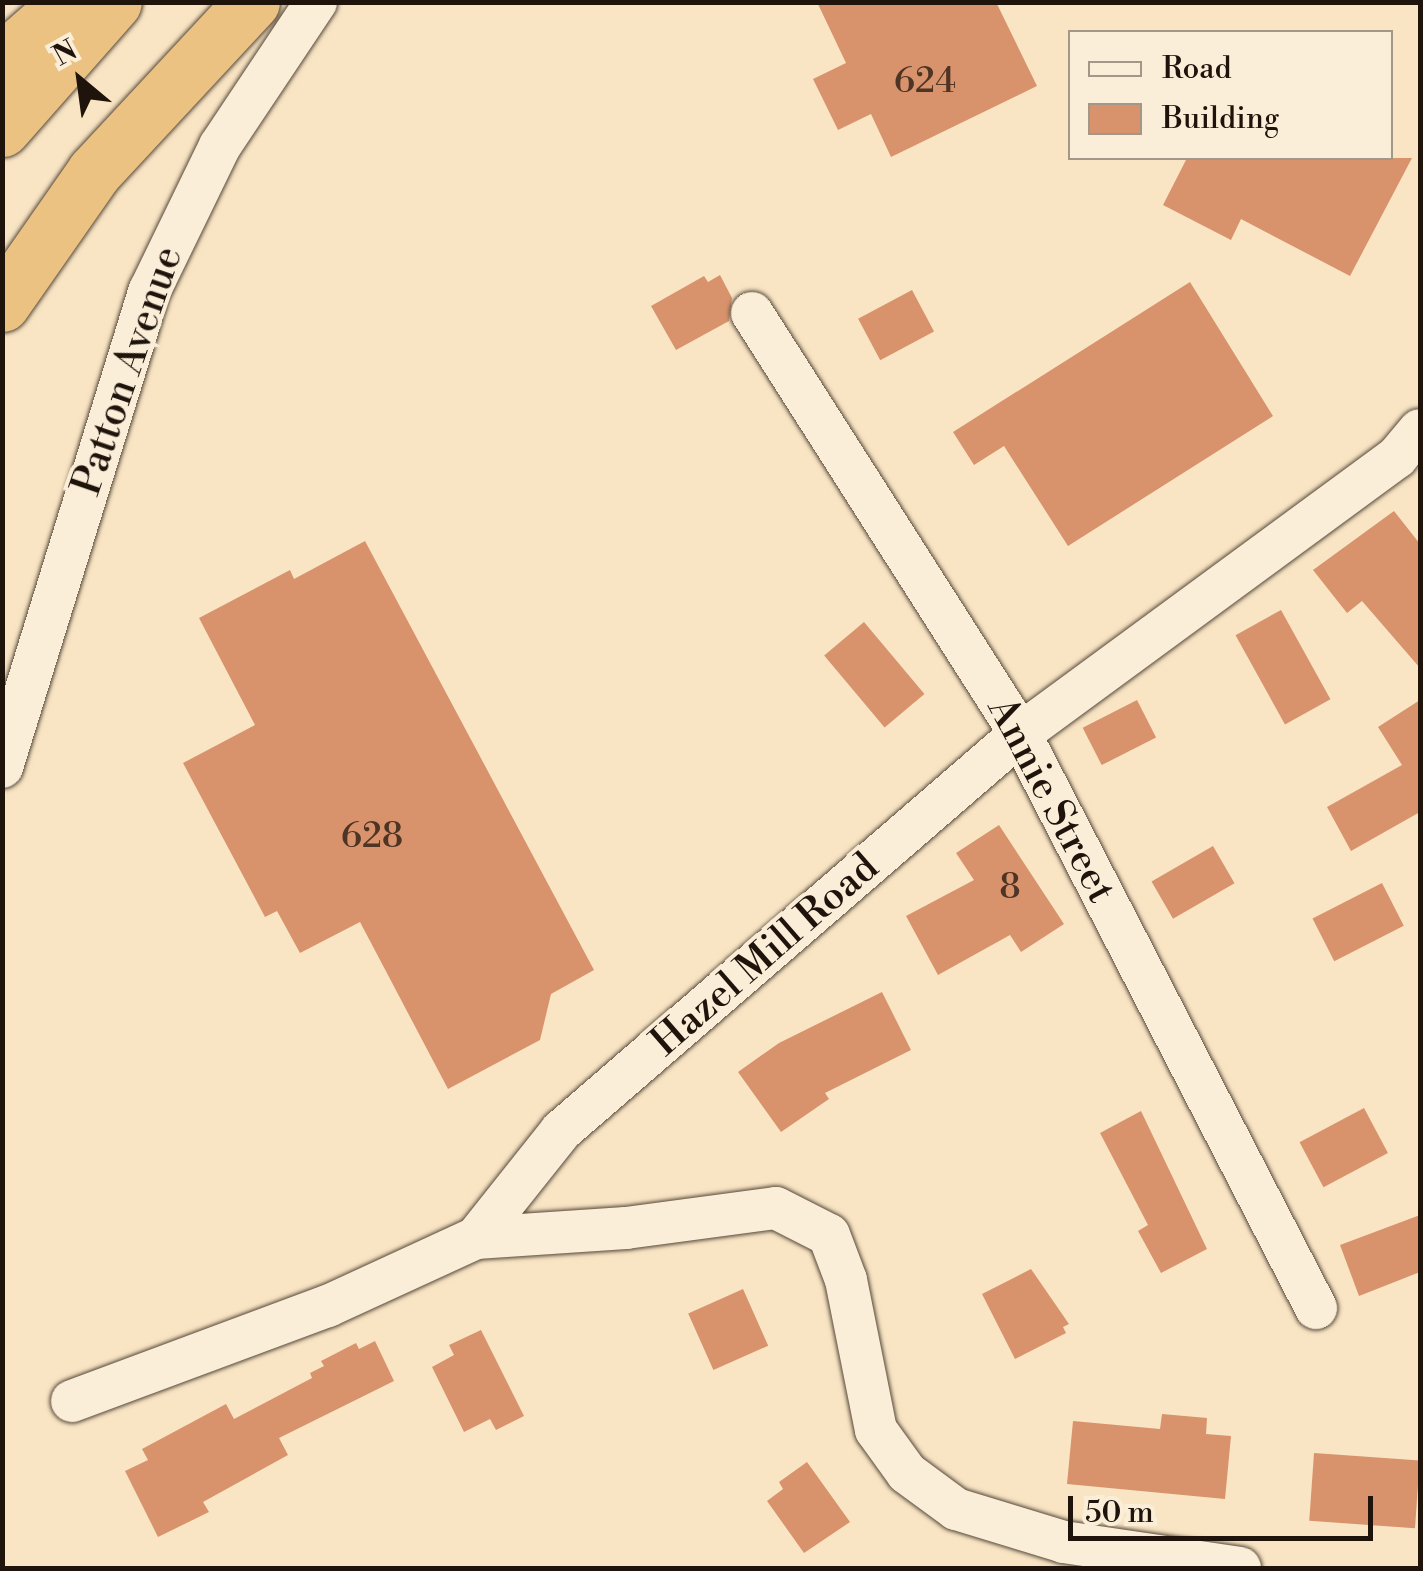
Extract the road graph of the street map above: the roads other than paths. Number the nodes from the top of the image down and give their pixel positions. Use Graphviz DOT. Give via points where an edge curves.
graph roads {
  1 [pos="69,2"];
  2 [pos="114,2"];
  3 [pos="252,2"];
  4 [pos="316,2"];
  5 [pos="2,61"];
  6 [pos="2,130"];
  7 [pos="2,304"];
  8 [pos="752,312"];
  9 [pos="1420,430"];
  10 [pos="1020,734"];
  11 [pos="2,767"];
  12 [pos="476,1238"];
  13 [pos="1316,1308"];
  14 [pos="72,1401"];
  15 [pos="1240,1568"];
  1 -- 5 [label="highway"];
  2 -- 6 [label="highway"];
  3 -- 7 [label="highway" via="94,172"];
  4 -- 11 [label="street, Patton Avenue" via="220,146 150,290"];
  8 -- 10 [label="street, Annie Street"];
  9 -- 10 [label="street, Hazel Mill Road" via="1397,456"];
  10 -- 12 [label="street, Hazel Mill Road" via="562,1131"];
  10 -- 13 [label="street, Annie Street"];
  12 -- 14 [label="street, Hazel Mill Road" via="328,1306"];
  12 -- 15 [label="street" via="776,1208 829,1236 846,1280 872,1417 907,1473 956,1510 1064,1542"];
}
